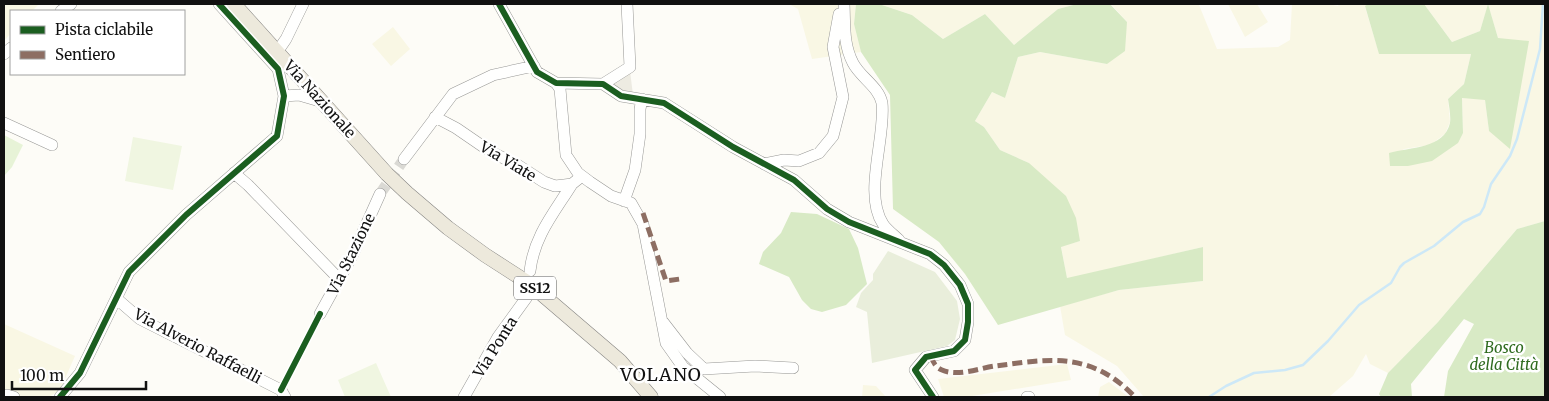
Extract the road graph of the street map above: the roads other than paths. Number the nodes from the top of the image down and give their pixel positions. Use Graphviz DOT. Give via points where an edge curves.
graph roads {
  1 [pos="219,4"];
  2 [pos="234,4"];
  3 [pos="303,4"];
  4 [pos="499,4"];
  5 [pos="627,4"];
  6 [pos="844,4"];
  7 [pos="277,52"];
  8 [pos="534,66"];
  9 [pos="556,82"];
  10 [pos="602,84"];
  11 [pos="284,96"];
  12 [pos="642,99"];
  13 [pos="325,103"];
  14 [pos="435,118"];
  15 [pos="4,123"];
  16 [pos="52,144"];
  17 [pos="404,159"];
  18 [pos="764,164"];
  19 [pos="234,173"];
  20 [pos="582,176"];
  21 [pos="572,184"];
  22 [pos="380,194"];
  23 [pos="624,201"];
  24 [pos="910,247"];
  25 [pos="530,271"];
  26 [pos="340,279"];
  27 [pos="527,297"];
  28 [pos="117,299"];
  29 [pos="320,314"];
  30 [pos="663,322"];
  31 [pos="793,368"];
  32 [pos="283,394"];
  33 [pos="60,397"];
  34 [pos="464,397"];
  35 [pos="651,397"];
  36 [pos="720,397"];
  37 [pos="933,397"];
  1 -- 11 [label="street" via="278,69"];
  2 -- 7 [label="main road, Via Nazionale / SS12"];
  3 -- 7 [label="street"];
  4 -- 8 [label="street"];
  5 -- 10 [label="street" via="630,68"];
  6 -- 18 [label="street" via="833,47 843,97 833,136 819,153 800,160"];
  6 -- 24 [label="street" via="845,39 853,64 882,101 875,203 882,223"];
  7 -- 13 [label="main road, Via Nazionale / SS12"];
  8 -- 9 [label="street" via="537,72"];
  8 -- 14 [label="street" via="483,78 453,94"];
  9 -- 10 [label="street"];
  9 -- 20 [label="street" via="560,89 566,155"];
  10 -- 12 [label="street" via="621,96"];
  11 -- 13 [label="street" via="298,95"];
  11 -- 19 [label="street" via="277,136"];
  12 -- 18 [label="street" via="664,103"];
  12 -- 23 [label="street" via="635,170"];
  13 -- 35 [label="main road, Via Nazionale / SS12" via="407,193 448,228 530,284 620,361"];
  14 -- 17 [label="street"];
  14 -- 21 [label="street, Via Viate" via="544,182 555,186"];
  15 -- 16 [label="street"];
  18 -- 24 [label="street" via="794,180 827,209 849,222"];
  19 -- 26 [label="street"];
  19 -- 28 [label="street" via="129,272"];
  20 -- 21 [label="street"];
  20 -- 23 [label="street"];
  21 -- 25 [label="street" via="545,226 532,253"];
  22 -- 26 [label="street, Via Stazione"];
  23 -- 30 [label="street" via="631,203 644,224"];
  24 -- 37 [label="street" via="930,254 944,265 960,285 968,304 964,340 954,351 926,357 915,370"];
  26 -- 29 [label="street, Via Stazione"];
  27 -- 34 [label="street, Via Ponta" via="498,337"];
  28 -- 32 [label="street, Via Alverio Raffaelli" via="140,319"];
  28 -- 33 [label="street" via="80,373"];
  30 -- 31 [label="street" via="704,369"];
  30 -- 36 [label="street" via="666,343 683,367"];
}
